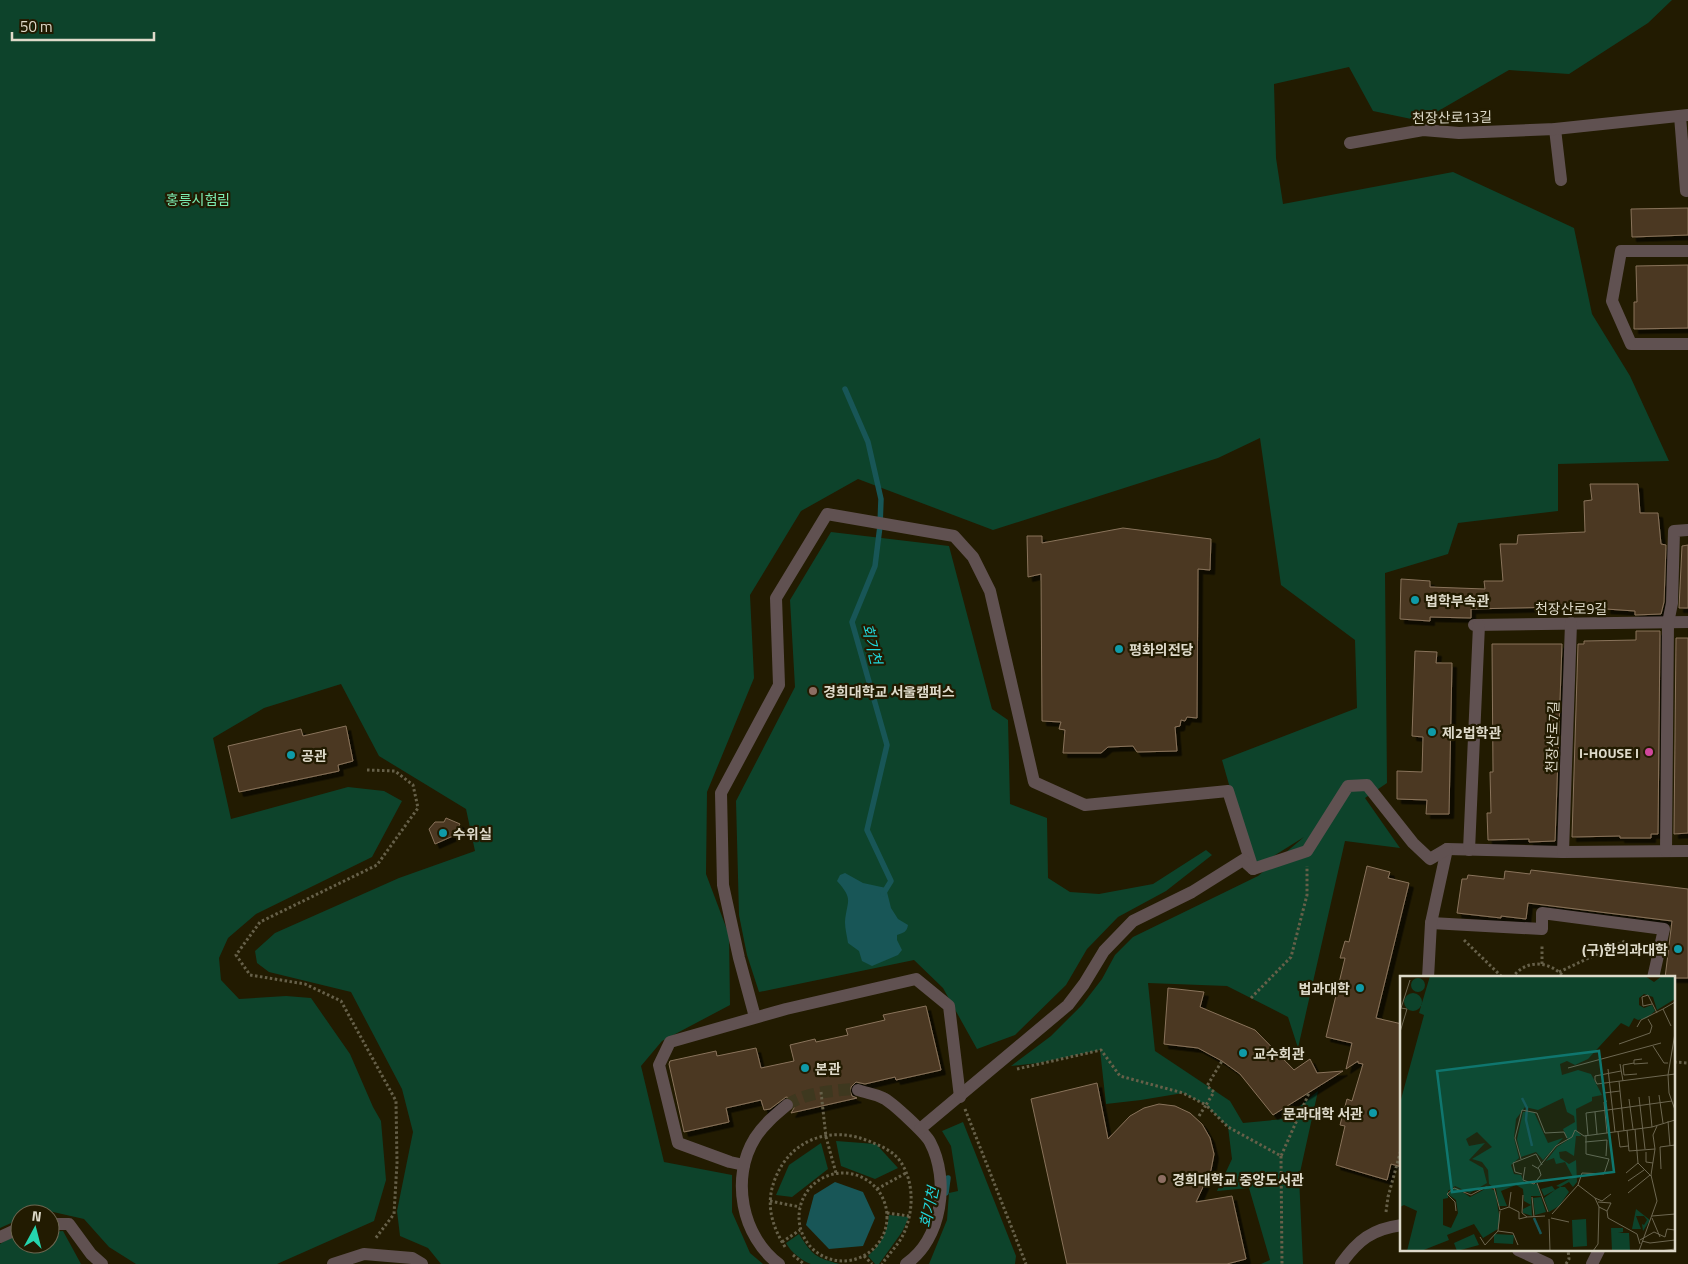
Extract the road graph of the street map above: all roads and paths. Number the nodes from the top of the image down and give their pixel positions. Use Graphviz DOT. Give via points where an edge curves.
graph roads {
  1 [pos="1684,116"];
  2 [pos="1555,128"];
  3 [pos="1350,143"];
  4 [pos="1561,180"];
  5 [pos="1686,191"];
  6 [pos="1688,251"];
  7 [pos="1688,344"];
  8 [pos="1688,530"];
  9 [pos="1688,622"];
  10 [pos="1571,623"];
  11 [pos="1668,623"];
  12 [pos="367,770"];
  13 [pos="1447,849"];
  14 [pos="1469,850"];
  15 [pos="1307,851"];
  16 [pos="1666,851"];
  17 [pos="1688,851"];
  18 [pos="1563,852"];
  19 [pos="1253,870"];
  20 [pos="1431,923"];
  21 [pos="1447,924"];
  22 [pos="1627,940"];
  23 [pos="1559,972"];
  24 [pos="1428,976"];
  25 [pos="1500,976"];
  26 [pos="1514,976"];
  27 [pos="1563,976"];
  28 [pos="1653,976"];
  29 [pos="1251,998"];
  30 [pos="755,1017"];
  31 [pos="1222,1061"];
  32 [pos="1009,1071"];
  33 [pos="858,1090"];
  34 [pos="821,1092"];
  35 [pos="1309,1093"];
  36 [pos="960,1097"];
  37 [pos="787,1105"];
  38 [pos="1206,1105"];
  39 [pos="1198,1116"];
  40 [pos="920,1129"];
  41 [pos="826,1137"];
  42 [pos="1400,1153"];
  43 [pos="1281,1156"];
  44 [pos="744,1165"];
  45 [pos="906,1173"];
  46 [pos="836,1174"];
  47 [pos="877,1189"];
  48 [pos="1388,1197"];
  49 [pos="770,1201"];
  50 [pos="800,1207"];
  51 [pos="887,1213"];
  52 [pos="909,1216"];
  53 [pos="60,1224"];
  54 [pos="1400,1226"];
  55 [pos="800,1229"];
  56 [pos="782,1242"];
  57 [pos="1522,1252"];
  58 [pos="1568,1252"];
  59 [pos="1598,1252"];
  60 [pos="364,1254"];
  61 [pos="864,1256"];
  62 [pos="102,1264"];
  63 [pos="333,1264"];
  64 [pos="422,1264"];
  65 [pos="779,1264"];
  66 [pos="804,1264"];
  67 [pos="872,1264"];
  68 [pos="882,1264"];
  69 [pos="906,1264"];
  70 [pos="1026,1264"];
  71 [pos="1282,1264"];
  72 [pos="1341,1264"];
  73 [pos="1548,1264"];
  74 [pos="1566,1264"];
  75 [pos="1592,1264"];
  1 -- 2 [label="street, 천장산로13길"];
  1 -- 5 [label="street, 천장산로13길"];
  2 -- 3 [label="street, 천장산로13길" via="1459,133 1423,130"];
  2 -- 4 [label="street"];
  6 -- 7 [label="street" via="1621,252 1612,301 1632,344"];
  8 -- 11 [label="street" via="1674,531 1672,604"];
  9 -- 11 [label="street, 천장산로9길"];
  10 -- 11 [label="street, 천장산로9길"];
  10 -- 14 [label="street, 천장산로9길" via="1476,625"];
  10 -- 18 [label="street, 천장산로7길"];
  11 -- 16 [label="street"];
  12 -- 60 [label="path" via="396,771 413,785 418,808 377,865 260,922 236,955 250,975 305,984 341,1002 396,1101 394,1214"];
  13 -- 14 [label="street"];
  13 -- 15 [label="street" via="1430,859 1413,843 1367,785 1348,786"];
  13 -- 20 [label="street"];
  14 -- 18 [label="street"];
  15 -- 19 [label="street"];
  15 -- 29 [label="path" via="1307,895 1291,957"];
  16 -- 17 [label="street"];
  16 -- 18 [label="street"];
  19 -- 30 [label="street" via="1228,791 1085,805 1034,782 990,591 973,557 954,536 827,514 776,598 779,685 721,793 723,885"];
  19 -- 36 [label="street" via="1243,860 1192,892 1133,920 1104,951 1068,1005"];
  20 -- 21 [label="street"];
  20 -- 24 [label="street"];
  21 -- 25 [label="path"];
  21 -- 28 [label="street" via="1542,929 1542,913 1664,929"];
  22 -- 23 [label="path"];
  23 -- 26 [label="path" via="1542,964 1531,965"];
  23 -- 27 [label="path"];
  30 -- 36 [label="street" via="916,979 949,1006"];
  30 -- 44 [label="street" via="670,1042 659,1065 678,1143"];
  31 -- 38 [label="path" via="1207,1086 1214,1092"];
  32 -- 38 [label="path" via="1101,1050 1120,1076 1183,1093"];
  33 -- 40 [label="street" via="884,1098"];
  34 -- 41 [label="path"];
  35 -- 43 [label="path"];
  36 -- 40 [label="street"];
  36 -- 70 [label="path"];
  37 -- 44 [label="street" via="754,1139"];
  38 -- 39 [label="path"];
  38 -- 43 [label="path" via="1228,1127"];
  40 -- 69 [label="street" via="930,1142 940,1172 941,1204 931,1234"];
  41 -- 45 [label="path" via="837,1134 857,1136 876,1144 899,1159"];
  41 -- 46 [label="path"];
  41 -- 49 [label="path" via="814,1139 794,1150 780,1168 771,1188"];
  42 -- 48 [label="path"];
  43 -- 71 [label="path"];
  44 -- 65 [label="street" via="742,1197 750,1228 767,1256"];
  45 -- 47 [label="path"];
  45 -- 52 [label="path" via="912,1195"];
  46 -- 47 [label="path" via="851,1174 865,1179"];
  46 -- 50 [label="path" via="821,1178 809,1188"];
  47 -- 51 [label="path"];
  49 -- 50 [label="path"];
  49 -- 56 [label="path" via="776,1233"];
  50 -- 55 [label="path"];
  51 -- 52 [label="path"];
  51 -- 61 [label="path" via="882,1238"];
  52 -- 68 [label="path" via="902,1237"];
  53 -- 62 [label="street" via="69,1224"];
  54 -- 72 [label="street" via="1384,1228 1365,1238 1350,1250"];
  55 -- 56 [label="path"];
  55 -- 61 [label="path" via="808,1244 820,1255 842,1261"];
  56 -- 66 [label="path" via="788,1252"];
  57 -- 73 [label="street"];
  58 -- 74 [label="path"];
  59 -- 75 [label="street"];
  60 -- 63 [label="street"];
  60 -- 64 [label="street" via="412,1258"];
  61 -- 67 [label="path"];
}
